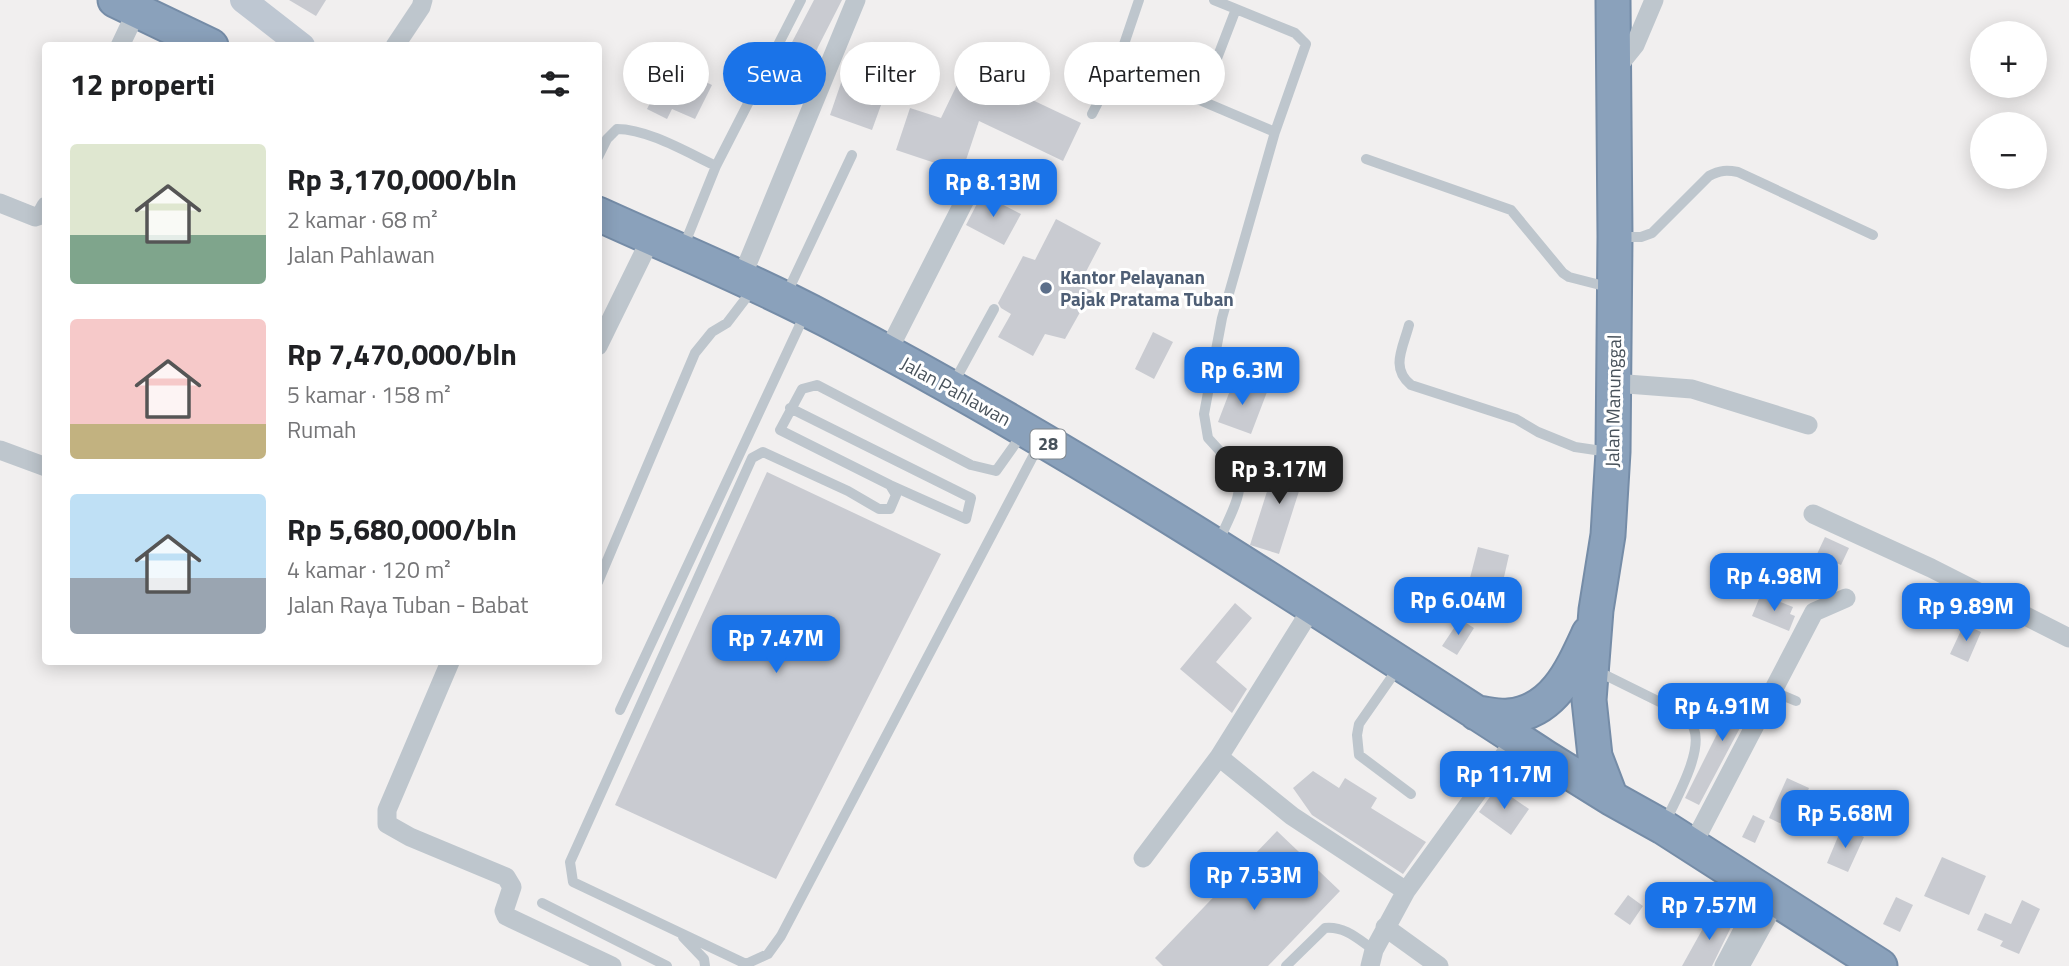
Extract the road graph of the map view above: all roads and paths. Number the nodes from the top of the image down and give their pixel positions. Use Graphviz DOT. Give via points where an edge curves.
graph roads {
  1 [pos="423,0"];
  2 [pos="802,0"];
  3 [pos="856,0"];
  4 [pos="1139,0"];
  5 [pos="1214,0"];
  6 [pos="1613,0"];
  7 [pos="1654,0"];
  8 [pos="126,5"];
  9 [pos="257,5"];
  10 [pos="1236,9"];
  11 [pos="121,42"];
  12 [pos="203,42"];
  13 [pos="298,42"];
  14 [pos="398,42"];
  15 [pos="1125,42"];
  16 [pos="1223,42"];
  17 [pos="1614,71"];
  18 [pos="1097,105"];
  19 [pos="1213,105"];
  20 [pos="1092,114"];
  21 [pos="1275,132"];
  22 [pos="602,149"];
  23 [pos="852,155"];
  24 [pos="1366,159"];
  25 [pos="716,166"];
  26 [pos="969,192"];
  27 [pos="0,203"];
  28 [pos="42,213"];
  29 [pos="602,216"];
  30 [pos="1873,235"];
  31 [pos="1615,237"];
  32 [pos="651,238"];
  33 [pos="681,252"];
  34 [pos="1615,288"];
  35 [pos="772,293"];
  36 [pos="994,309"];
  37 [pos="1409,325"];
  38 [pos="602,338"];
  39 [pos="887,353"];
  40 [pos="1614,383"];
  41 [pos="951,388"];
  42 [pos="790,408"];
  43 [pos="1808,425"];
  44 [pos="1034,435"];
  45 [pos="746,440"];
  46 [pos="0,450"];
  47 [pos="763,452"];
  48 [pos="1613,452"];
  49 [pos="42,466"];
  50 [pos="890,485"];
  51 [pos="1813,514"];
  52 [pos="1217,547"];
  53 [pos="602,573"];
  54 [pos="1846,598"];
  55 [pos="1312,608"];
  56 [pos="1596,610"];
  57 [pos="2069,638"];
  58 [pos="1401,664"];
  59 [pos="443,665"];
  60 [pos="1592,669"];
  61 [pos="1771,691"];
  62 [pos="1796,701"];
  63 [pos="620,710"];
  64 [pos="1476,713"];
  65 [pos="1516,738"];
  66 [pos="1219,757"];
  67 [pos="1411,794"];
  68 [pos="1611,798"];
  69 [pos="1663,827"];
  70 [pos="1692,846"];
  71 [pos="1143,858"];
  72 [pos="1406,891"];
  73 [pos="1770,895"];
  74 [pos="541,903"];
  75 [pos="1385,927"];
  76 [pos="678,932"];
  77 [pos="1372,958"];
  78 [pos="612,966"];
  79 [pos="667,966"];
  80 [pos="705,966"];
  81 [pos="1286,966"];
  82 [pos="1439,966"];
  83 [pos="1724,966"];
  84 [pos="1740,966"];
  85 [pos="1880,966"];
  1 -- 14 [label="street"];
  2 -- 25 [label="lane"];
  3 -- 35 [label="street"];
  4 -- 15 [label="lane"];
  5 -- 10 [label="lane"];
  6 -- 17 [label="highway, Jalan Manunggal"];
  7 -- 17 [label="street" via="1635,45"];
  8 -- 11 [label="street"];
  8 -- 12 [label="highway"];
  9 -- 13 [label="main road"];
  10 -- 16 [label="lane"];
  10 -- 21 [label="lane" via="1295,33 1306,44"];
  17 -- 31 [label="highway, Jalan Manunggal"];
  18 -- 20 [label="lane"];
  19 -- 21 [label="lane"];
  21 -- 52 [label="lane" via="1222,318 1204,414 1208,438 1240,477"];
  22 -- 25 [label="lane" via="617,129 628,129"];
  23 -- 35 [label="lane"];
  24 -- 34 [label="lane" via="1511,210 1563,273"];
  25 -- 33 [label="lane"];
  26 -- 39 [label="street"];
  27 -- 28 [label="street" via="35,217"];
  29 -- 32 [label="highway, Jalan Pahlawan / 28"];
  30 -- 31 [label="lane" via="1727,170 1709,176 1652,233"];
  31 -- 34 [label="highway, Jalan Manunggal"];
  32 -- 33 [label="highway, Jalan Pahlawan / 28"];
  32 -- 38 [label="street"];
  33 -- 35 [label="highway, Jalan Pahlawan / 28"];
  34 -- 40 [label="highway, Jalan Manunggal"];
  35 -- 39 [label="highway, Jalan Pahlawan / 28"];
  35 -- 45 [label="lane"];
  35 -- 53 [label="lane" via="712,332 695,353"];
  36 -- 41 [label="lane"];
  37 -- 48 [label="lane" via="1398,367 1411,385 1507,415 1575,447"];
  39 -- 41 [label="highway, Jalan Pahlawan / 28"];
  40 -- 43 [label="street" via="1692,389"];
  40 -- 48 [label="highway, Jalan Manunggal"];
  41 -- 44 [label="highway, Jalan Pahlawan / 28"];
  42 -- 44 [label="lane" via="802,389 817,385 971,465 996,471"];
  42 -- 50 [label="lane" via="780,430"];
  42 -- 50 [label="lane" via="971,498 966,519"];
  44 -- 52 [label="highway, Jalan Pahlawan / 28"];
  44 -- 76 [label="lane" via="781,936 768,954 746,964"];
  45 -- 47 [label="lane"];
  45 -- 63 [label="lane"];
  46 -- 49 [label="street"];
  47 -- 50 [label="lane" via="879,509 890,509 895,500"];
  47 -- 76 [label="lane" via="752,457 570,862 573,882"];
  48 -- 56 [label="highway, Jalan Manunggal" via="1608,535"];
  51 -- 57 [label="street"];
  52 -- 55 [label="highway, Jalan Pahlawan / 28"];
  54 -- 61 [label="street" via="1814,612"];
  55 -- 58 [label="highway, Jalan Pahlawan / 28"];
  55 -- 66 [label="street"];
  56 -- 60 [label="highway, Jalan Manunggal"];
  56 -- 64 [label="highway" via="1576,659 1546,703 1506,716"];
  58 -- 64 [label="highway, Jalan Pahlawan / 28"];
  58 -- 67 [label="lane" via="1359,724 1357,745 1359,755"];
  59 -- 78 [label="street" via="387,810 387,824 506,877 512,887 506,916"];
  60 -- 68 [label="highway, Jalan Manunggal" via="1592,740"];
  60 -- 69 [label="lane" via="1680,712 1696,732 1695,753"];
  61 -- 62 [label="lane"];
  61 -- 70 [label="street"];
  64 -- 65 [label="highway, Jalan Pahlawan / 28"];
  65 -- 68 [label="highway, Jalan Pahlawan / 28"];
  65 -- 72 [label="street"];
  66 -- 71 [label="street"];
  66 -- 72 [label="street" via="1292,816"];
  68 -- 69 [label="highway, 28"];
  69 -- 70 [label="highway, 28"];
  70 -- 73 [label="highway, 28"];
  72 -- 75 [label="street"];
  73 -- 83 [label="street"];
  73 -- 84 [label="street"];
  73 -- 85 [label="highway, 28"];
  74 -- 79 [label="lane"];
  75 -- 77 [label="street"];
  75 -- 82 [label="street"];
  76 -- 80 [label="lane" via="704,959"];
  77 -- 81 [label="lane" via="1346,931 1325,928"];
}
